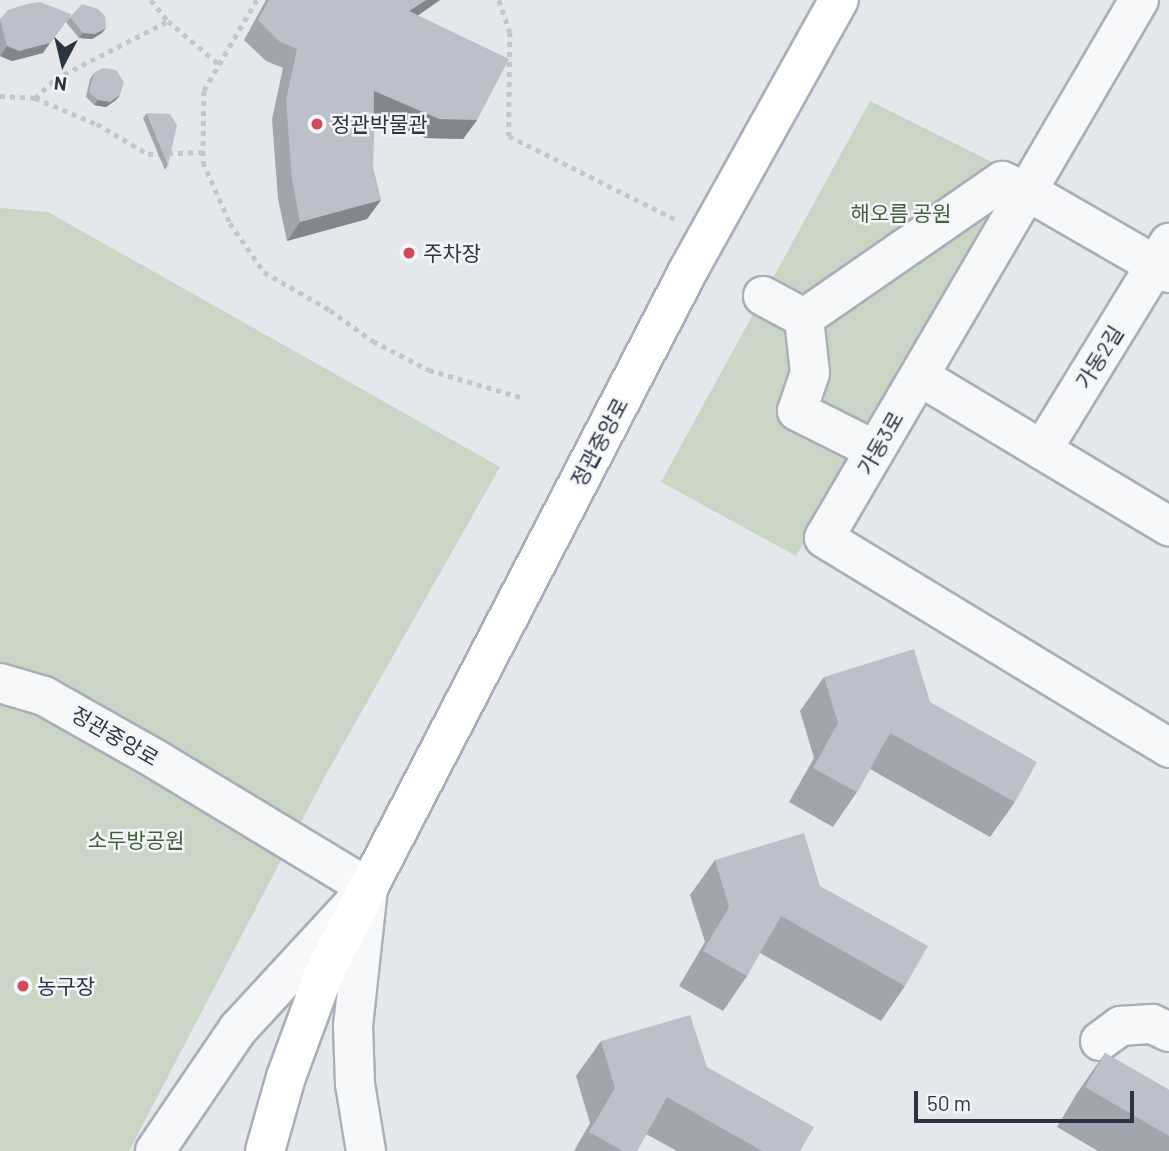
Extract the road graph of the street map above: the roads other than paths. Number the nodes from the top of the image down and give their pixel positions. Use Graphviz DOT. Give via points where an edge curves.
graph roads {
  1 [pos="839,0"];
  2 [pos="1139,0"];
  3 [pos="1027,191"];
  4 [pos="1165,260"];
  5 [pos="763,296"];
  6 [pos="804,318"];
  7 [pos="919,376"];
  8 [pos="875,450"];
  9 [pos="1042,450"];
  10 [pos="1169,526"];
  11 [pos="0,683"];
  12 [pos="1169,748"];
  13 [pos="368,888"];
  14 [pos="1169,1032"];
  15 [pos="1100,1041"];
  16 [pos="155,1151"];
  17 [pos="265,1151"];
  18 [pos="366,1151"];
  1 -- 13 [label="highway, 정관중앙로" via="708,236"];
  2 -- 3 [label="street, 가동3로"];
  3 -- 4 [label="street"];
  3 -- 6 [label="street" via="1002,181"];
  3 -- 7 [label="street, 가동3로"];
  4 -- 9 [label="street, 가동2길"];
  5 -- 6 [label="street"];
  6 -- 8 [label="street" via="810,373 797,411"];
  7 -- 8 [label="street, 가동3로"];
  7 -- 9 [label="street"];
  8 -- 12 [label="street, 가동3로" via="824,538"];
  9 -- 10 [label="street"];
  11 -- 13 [label="street, 정관중앙로" via="56,703"];
  13 -- 16 [label="street" via="238,1029"];
  13 -- 17 [label="highway, 정관중앙로" via="325,971"];
  13 -- 18 [label="street" via="352,1026"];
  14 -- 15 [label="street" via="1152,1024 1121,1027"];
}
